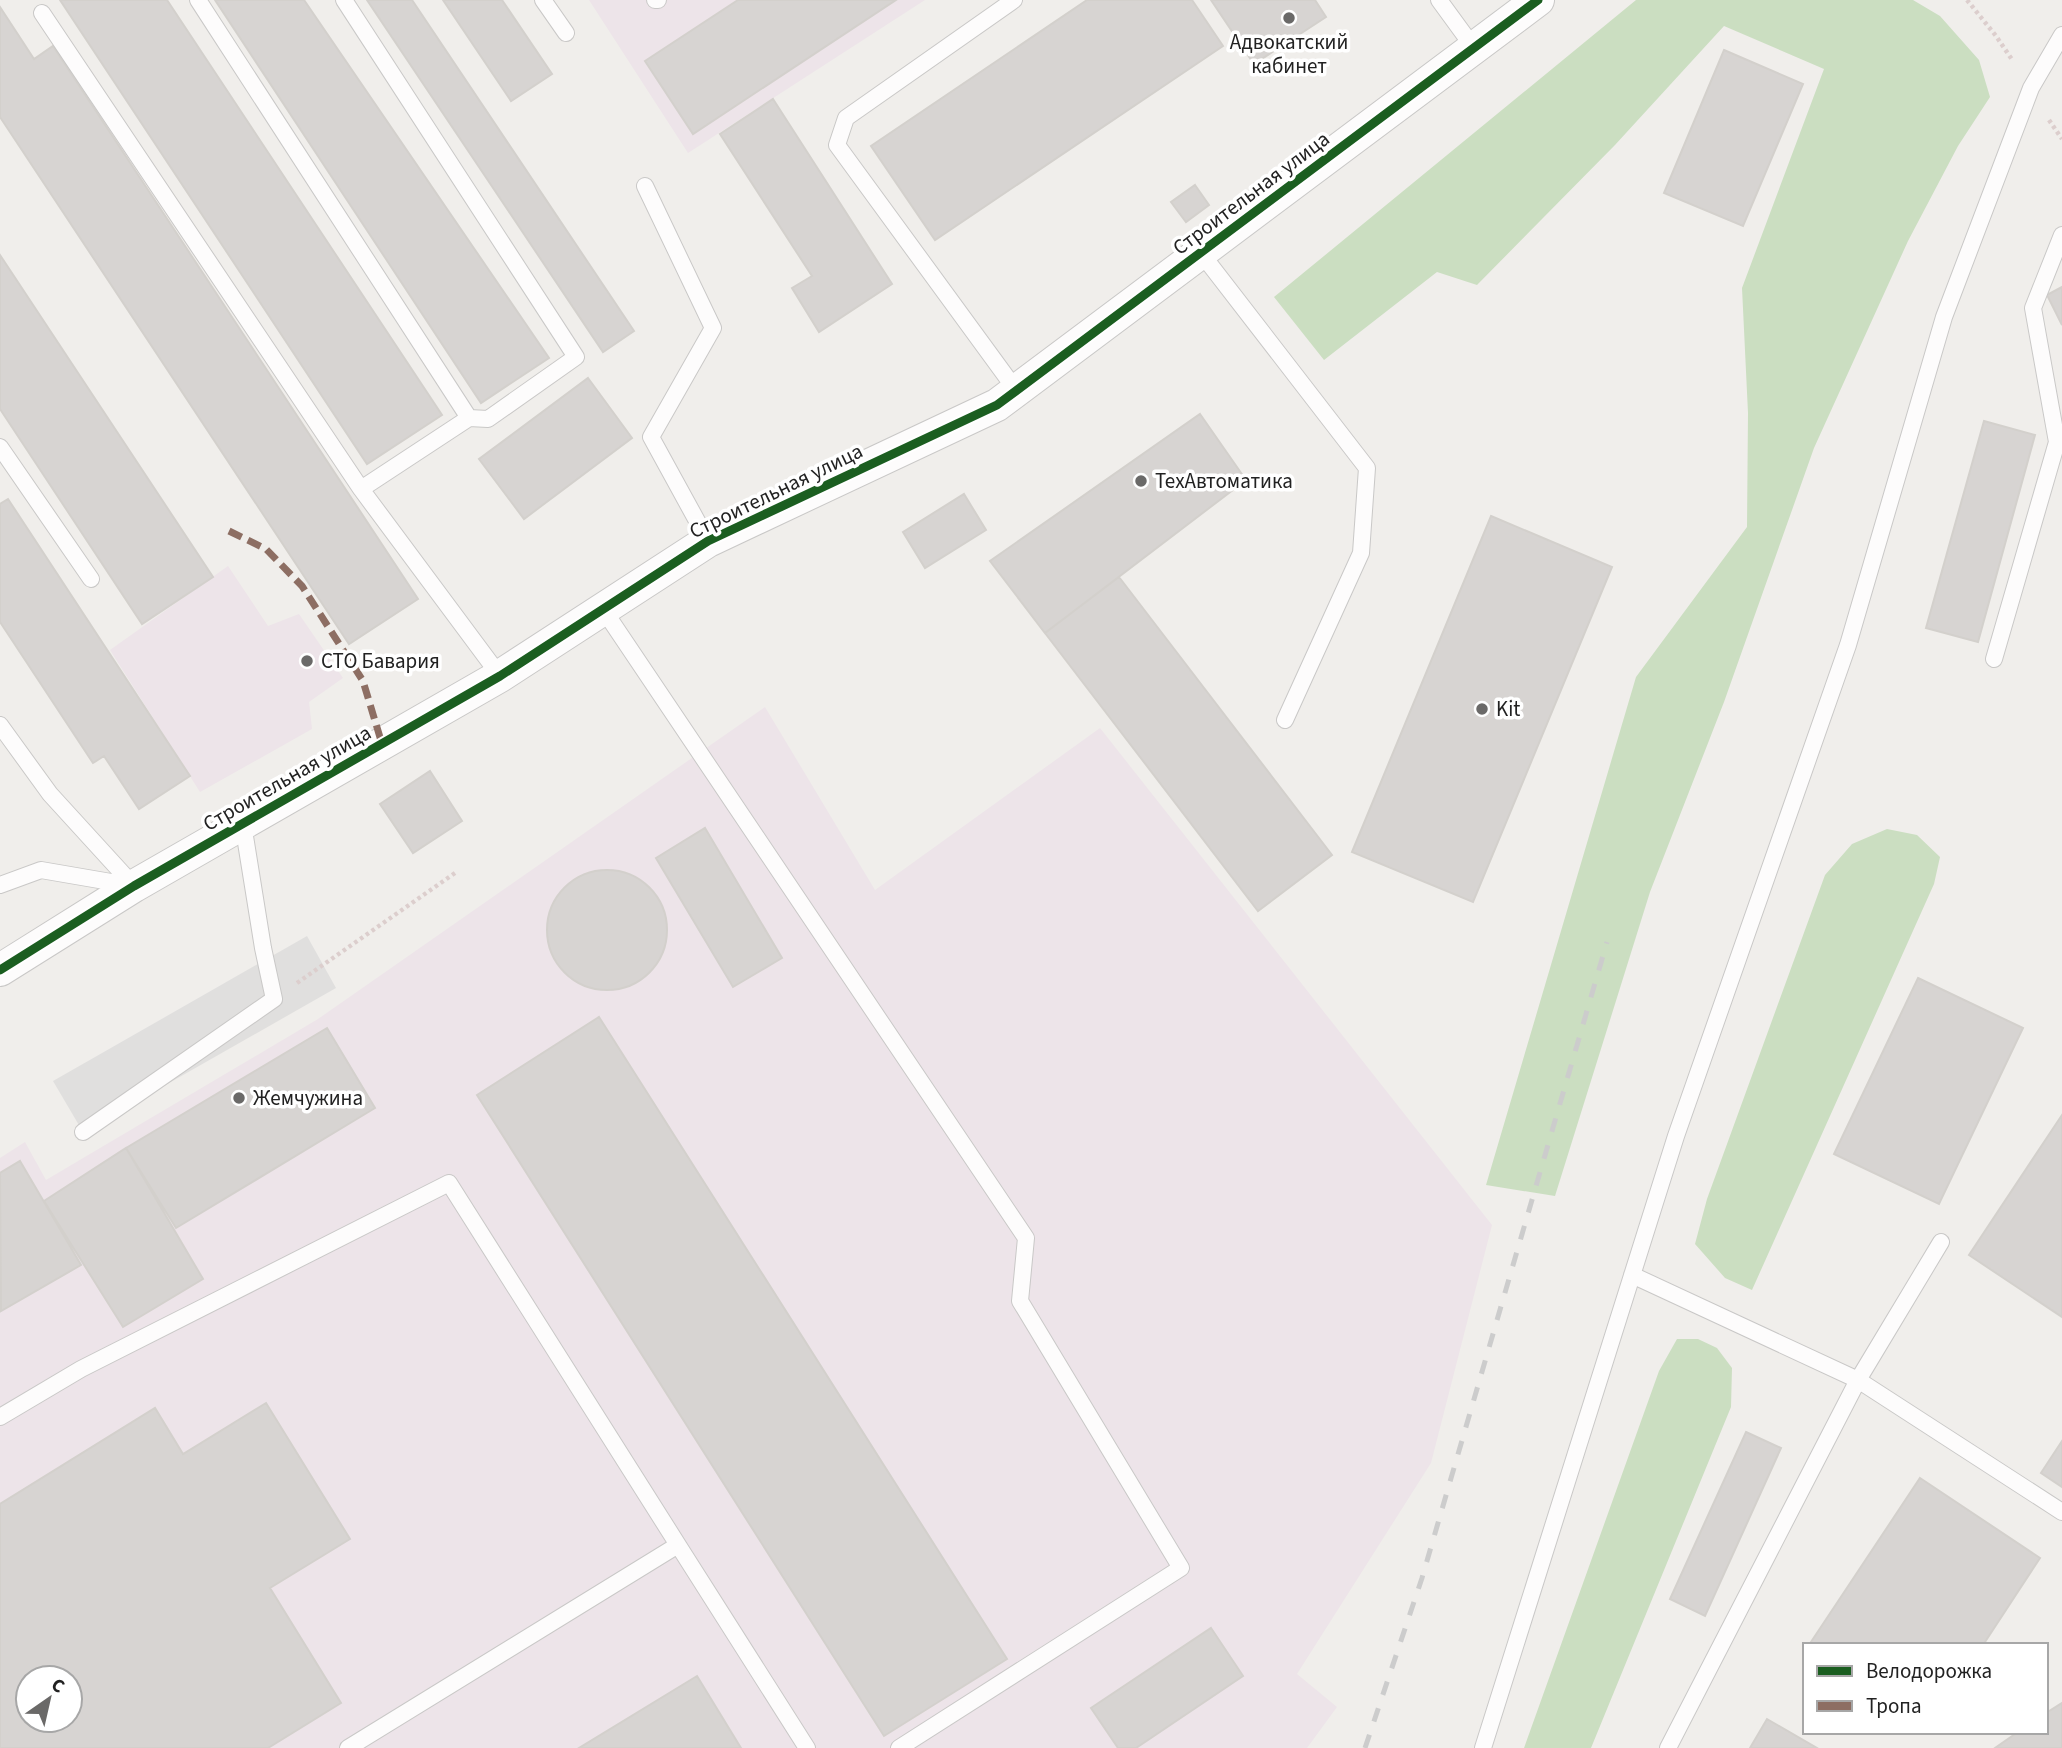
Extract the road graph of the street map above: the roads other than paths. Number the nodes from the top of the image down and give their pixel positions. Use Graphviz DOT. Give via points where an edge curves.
graph roads {
  1 [pos="198,0"];
  2 [pos="344,0"];
  3 [pos="543,0"];
  4 [pos="1014,0"];
  5 [pos="1439,0"];
  6 [pos="1538,0"];
  7 [pos="42,13"];
  8 [pos="566,33"];
  9 [pos="2062,35"];
  10 [pos="1474,48"];
  11 [pos="645,186"];
  12 [pos="2062,235"];
  13 [pos="1201,253"];
  14 [pos="1016,390"];
  15 [pos="469,418"];
  16 [pos="0,447"];
  17 [pos="361,489"];
  18 [pos="708,541"];
  19 [pos="91,579"];
  20 [pos="603,609"];
  21 [pos="1994,659"];
  22 [pos="500,677"];
  23 [pos="1285,720"];
  24 [pos="0,725"];
  25 [pos="243,824"];
  26 [pos="0,885"];
  27 [pos="134,886"];
  28 [pos="0,970"];
  29 [pos="83,1132"];
  30 [pos="1941,1242"];
  31 [pos="1632,1275"];
  32 [pos="1858,1380"];
  33 [pos="0,1417"];
  34 [pos="2062,1512"];
  35 [pos="678,1545"];
  36 [pos="348,1748"];
  37 [pos="807,1748"];
  38 [pos="899,1748"];
  39 [pos="1483,1748"];
  40 [pos="1668,1748"];
  1 -- 15 [label="lane"];
  2 -- 15 [label="lane" via="576,357 488,419"];
  3 -- 8 [label="lane"];
  4 -- 14 [label="lane" via="846,118 836,145"];
  5 -- 10 [label="lane"];
  6 -- 10 [label="street, Строительная улица"];
  7 -- 17 [label="lane"];
  9 -- 31 [label="lane" via="2031,88 1944,317 1848,645"];
  10 -- 13 [label="street, Строительная улица"];
  11 -- 18 [label="lane" via="713,328 651,437"];
  12 -- 21 [label="lane" via="2033,309 2057,442"];
  13 -- 14 [label="street, Строительная улица"];
  13 -- 23 [label="lane" via="1367,468 1361,553"];
  14 -- 18 [label="street, Строительная улица" via="997,404"];
  15 -- 17 [label="lane"];
  16 -- 19 [label="lane"];
  17 -- 22 [label="lane"];
  18 -- 20 [label="street, Строительная улица"];
  20 -- 22 [label="street, Строительная улица"];
  20 -- 38 [label="lane" via="1026,1238 1020,1301 1181,1568"];
  22 -- 25 [label="street, Строительная улица"];
  24 -- 27 [label="lane" via="50,794"];
  25 -- 27 [label="street, Строительная улица"];
  25 -- 29 [label="lane" via="274,999"];
  26 -- 27 [label="lane" via="41,870"];
  27 -- 28 [label="street, Строительная улица"];
  30 -- 32 [label="lane"];
  31 -- 32 [label="lane"];
  31 -- 39 [label="lane"];
  32 -- 34 [label="lane"];
  32 -- 40 [label="lane"];
  33 -- 35 [label="lane" via="80,1368 449,1183"];
  35 -- 36 [label="lane"];
  35 -- 37 [label="lane"];
}
